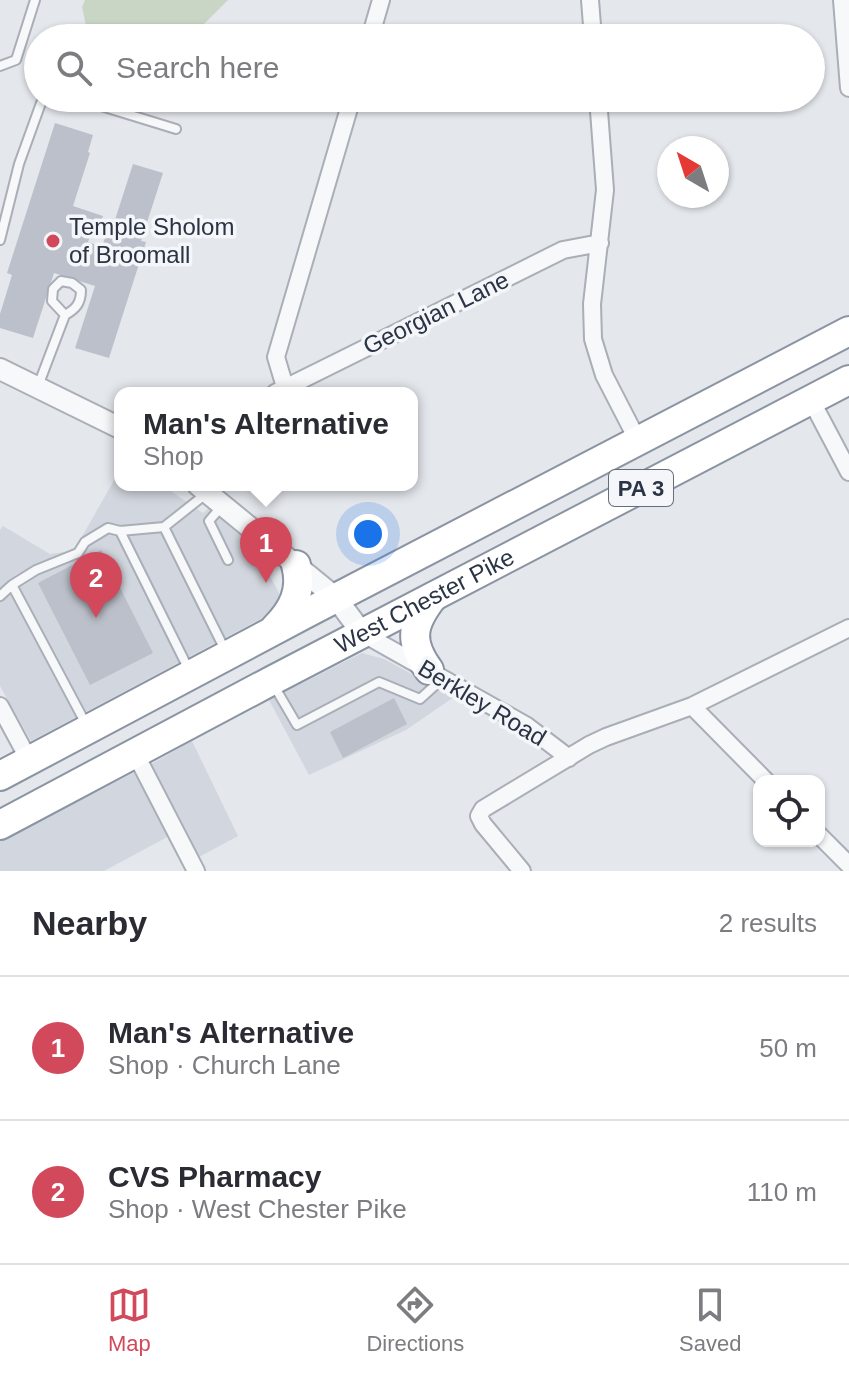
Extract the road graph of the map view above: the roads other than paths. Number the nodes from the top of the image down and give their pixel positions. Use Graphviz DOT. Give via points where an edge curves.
graph roads {
  1 [pos="35,0"];
  2 [pos="381,0"];
  3 [pos="590,0"];
  4 [pos="842,0"];
  5 [pos="27,24"];
  6 [pos="374,24"];
  7 [pos="592,24"];
  8 [pos="24,35"];
  9 [pos="0,66"];
  10 [pos="849,88"];
  11 [pos="38,112"];
  12 [pos="121,112"];
  13 [pos="348,112"];
  14 [pos="599,112"];
  15 [pos="176,129"];
  16 [pos="0,240"];
  17 [pos="600,243"];
  18 [pos="65,315"];
  19 [pos="849,331"];
  20 [pos="0,369"];
  21 [pos="849,380"];
  22 [pos="37,387"];
  23 [pos="280,387"];
  24 [pos="286,387"];
  25 [pos="811,400"];
  26 [pos="114,425"];
  27 [pos="638,441"];
  28 [pos="849,472"];
  29 [pos="210,494"];
  30 [pos="164,527"];
  31 [pos="120,531"];
  32 [pos="228,560"];
  33 [pos="296,565"];
  34 [pos="12,585"];
  35 [pos="0,596"];
  36 [pos="434,596"];
  37 [pos="336,598"];
  38 [pos="849,628"];
  39 [pos="362,633"];
  40 [pos="268,634"];
  41 [pos="227,655"];
  42 [pos="191,674"];
  43 [pos="435,674"];
  44 [pos="271,681"];
  45 [pos="0,706"];
  46 [pos="692,706"];
  47 [pos="89,729"];
  48 [pos="135,753"];
  49 [pos="569,758"];
  50 [pos="29,760"];
  51 [pos="760,775"];
  52 [pos="0,776"];
  53 [pos="0,825"];
  54 [pos="825,841"];
  55 [pos="849,865"];
  56 [pos="196,871"];
  57 [pos="522,871"];
  1 -- 5 [label="lane"];
  2 -- 6 [label="street"];
  3 -- 7 [label="street"];
  4 -- 10 [label="street"];
  8 -- 9 [label="lane" via="16,60"];
  11 -- 16 [label="lane"];
  12 -- 15 [label="lane"];
  13 -- 23 [label="street" via="276,357"];
  14 -- 17 [label="street" via="605,190"];
  17 -- 24 [label="street, Georgian Lane" via="563,250"];
  17 -- 27 [label="street" via="593,339 604,375"];
  18 -- 22 [label="lane"];
  19 -- 27 [label="highway, West Chester Pike / PA 3"];
  20 -- 22 [label="street"];
  21 -- 25 [label="highway, West Chester Pike / PA 3"];
  22 -- 26 [label="street"];
  25 -- 28 [label="street"];
  25 -- 36 [label="highway, West Chester Pike / PA 3"];
  27 -- 37 [label="highway, West Chester Pike / PA 3"];
  29 -- 30 [label="lane"];
  29 -- 32 [label="lane" via="209,521"];
  29 -- 33 [label="street"];
  30 -- 31 [label="lane"];
  30 -- 41 [label="lane"];
  31 -- 34 [label="lane" via="108,528 78,553"];
  31 -- 42 [label="lane"];
  33 -- 37 [label="street"];
  33 -- 40 [label="highway" via="297,597"];
  34 -- 35 [label="lane"];
  34 -- 47 [label="lane"];
  36 -- 39 [label="highway, West Chester Pike / PA 3"];
  36 -- 43 [label="highway" via="415,631 417,651"];
  37 -- 39 [label="street"];
  37 -- 40 [label="highway, West Chester Pike / PA 3"];
  38 -- 46 [label="street"];
  39 -- 43 [label="street, Berkley Road"];
  39 -- 44 [label="highway, West Chester Pike / PA 3"];
  40 -- 41 [label="highway, West Chester Pike / PA 3"];
  41 -- 42 [label="highway, West Chester Pike / PA 3"];
  42 -- 47 [label="highway, West Chester Pike / PA 3"];
  43 -- 44 [label="lane" via="420,699 379,682 297,725"];
  43 -- 49 [label="street, Berkley Road" via="527,726"];
  44 -- 48 [label="highway, West Chester Pike / PA 3"];
  45 -- 50 [label="street"];
  46 -- 49 [label="street" via="606,737"];
  46 -- 51 [label="street"];
  47 -- 50 [label="highway, West Chester Pike / PA 3"];
  48 -- 53 [label="highway, West Chester Pike / PA 3"];
  48 -- 56 [label="street"];
  49 -- 57 [label="street, Berkley Road" via="481,812 480,820"];
  50 -- 52 [label="highway, West Chester Pike / PA 3"];
  54 -- 55 [label="street"];
}
